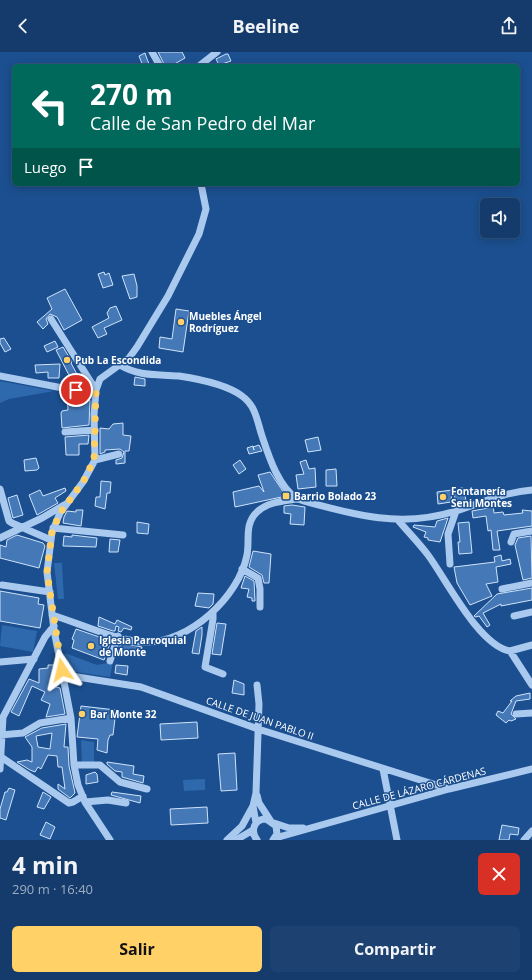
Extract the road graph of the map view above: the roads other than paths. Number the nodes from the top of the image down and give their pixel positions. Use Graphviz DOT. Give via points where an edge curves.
graph roads {
  1 [pos="152,52"];
  2 [pos="217,52"];
  3 [pos="159,64"];
  4 [pos="202,64"];
  5 [pos="201,186"];
  6 [pos="51,319"];
  7 [pos="120,365"];
  8 [pos="0,376"];
  9 [pos="96,390"];
  10 [pos="95,430"];
  11 [pos="65,432"];
  12 [pos="119,454"];
  13 [pos="94,460"];
  14 [pos="0,489"];
  15 [pos="532,490"];
  16 [pos="297,499"];
  17 [pos="66,504"];
  18 [pos="456,511"];
  19 [pos="398,520"];
  20 [pos="22,528"];
  21 [pos="53,528"];
  22 [pos="532,531"];
  23 [pos="123,535"];
  24 [pos="0,538"];
  25 [pos="51,540"];
  26 [pos="511,542"];
  27 [pos="450,564"];
  28 [pos="242,569"];
  29 [pos="532,583"];
  30 [pos="2,585"];
  31 [pos="502,589"];
  32 [pos="50,592"];
  33 [pos="260,607"];
  34 [pos="212,612"];
  35 [pos="532,612"];
  36 [pos="52,615"];
  37 [pos="514,616"];
  38 [pos="54,626"];
  39 [pos="118,636"];
  40 [pos="532,645"];
  41 [pos="510,651"];
  42 [pos="34,659"];
  43 [pos="110,661"];
  44 [pos="0,662"];
  45 [pos="223,674"];
  46 [pos="63,677"];
  47 [pos="258,685"];
  48 [pos="532,685"];
  49 [pos="532,713"];
  50 [pos="516,714"];
  51 [pos="71,718"];
  52 [pos="258,729"];
  53 [pos="1,735"];
  54 [pos="1,757"];
  55 [pos="74,765"];
  56 [pos="0,769"];
  57 [pos="383,769"];
  58 [pos="532,769"];
  59 [pos="147,789"];
  60 [pos="449,789"];
  61 [pos="256,793"];
  62 [pos="84,799"];
  63 [pos="126,803"];
  64 [pos="253,806"];
  65 [pos="390,806"];
  66 [pos="272,821"];
  67 [pos="254,826"];
  68 [pos="311,827"];
  69 [pos="532,831"];
  70 [pos="274,839"];
  71 [pos="110,840"];
  72 [pos="227,840"];
  73 [pos="236,840"];
  74 [pos="257,840"];
  75 [pos="397,840"];
  76 [pos="524,840"];
  1 -- 3 [label="street"];
  2 -- 4 [label="street"];
  5 -- 7 [label="street" via="206,209 199,234 154,321 129,358"];
  6 -- 9 [label="street"];
  7 -- 9 [label="street" via="100,379"];
  7 -- 16 [label="street" via="132,372 194,379 232,390 243,396 254,410 282,482 289,493"];
  8 -- 9 [label="street" via="73,390"];
  9 -- 10 [label="street"];
  10 -- 11 [label="street"];
  10 -- 13 [label="street"];
  12 -- 13 [label="street"];
  13 -- 17 [label="street" via="83,482"];
  14 -- 20 [label="street" via="9,521"];
  15 -- 18 [label="street" via="503,494"];
  16 -- 19 [label="street" via="360,516"];
  16 -- 28 [label="street" via="279,501 263,508 253,517"];
  17 -- 20 [label="street"];
  17 -- 21 [label="street"];
  18 -- 19 [label="street"];
  18 -- 27 [label="street" via="448,534"];
  19 -- 41 [label="street" via="428,554 448,588 470,617 498,647"];
  20 -- 24 [label="street"];
  20 -- 25 [label="street"];
  21 -- 23 [label="street"];
  21 -- 25 [label="street"];
  22 -- 26 [label="street" via="514,534"];
  25 -- 32 [label="street" via="47,572"];
  28 -- 33 [label="street" via="258,578"];
  28 -- 34 [label="street" via="228,596"];
  29 -- 31 [label="street"];
  30 -- 32 [label="street"];
  32 -- 36 [label="street"];
  34 -- 39 [label="street" via="183,631 156,641 145,642"];
  34 -- 45 [label="street" via="206,667"];
  35 -- 37 [label="street"];
  36 -- 38 [label="street"];
  36 -- 39 [label="street"];
  38 -- 42 [label="street" via="48,632"];
  38 -- 46 [label="street"];
  39 -- 43 [label="street"];
  40 -- 41 [label="street"];
  41 -- 48 [label="street"];
  42 -- 44 [label="street"];
  42 -- 53 [label="street" via="3,717"];
  46 -- 51 [label="street"];
  46 -- 52 [label="street, CALLE DE JUAN PABLO II" via="71,676 141,687"];
  47 -- 52 [label="street"];
  49 -- 50 [label="street"];
  51 -- 53 [label="street" via="40,723 23,733"];
  51 -- 55 [label="street"];
  52 -- 57 [label="street, CALLE DE JUAN PABLO II"];
  52 -- 61 [label="street"];
  53 -- 54 [label="street"];
  54 -- 56 [label="street"];
  54 -- 62 [label="street" via="69,803"];
  55 -- 59 [label="street" via="100,765 120,782"];
  55 -- 62 [label="street"];
  57 -- 60 [label="street, CALLE DE JUAN PABLO II"];
  57 -- 65 [label="street"];
  58 -- 60 [label="street, CALLE DE LÁZARO CÁRDENAS"];
  60 -- 65 [label="street, CALLE DE LÁZARO CÁRDENAS"];
  61 -- 64 [label="street"];
  61 -- 66 [label="street" via="259,803"];
  62 -- 63 [label="street"];
  62 -- 71 [label="street"];
  64 -- 67 [label="street"];
  64 -- 72 [label="street" via="242,826"];
  65 -- 68 [label="street, CALLE DE LÁZARO CÁRDENAS"];
  65 -- 75 [label="street"];
  66 -- 67 [label="street" via="262,819"];
  66 -- 68 [label="street, CALLE DE LÁZARO CÁRDENAS" via="289,828"];
  66 -- 70 [label="street" via="277,830"];
  67 -- 73 [label="street"];
  67 -- 74 [label="street"];
  68 -- 70 [label="street, CALLE DE LÁZARO CÁRDENAS"];
  69 -- 76 [label="street"];
}
